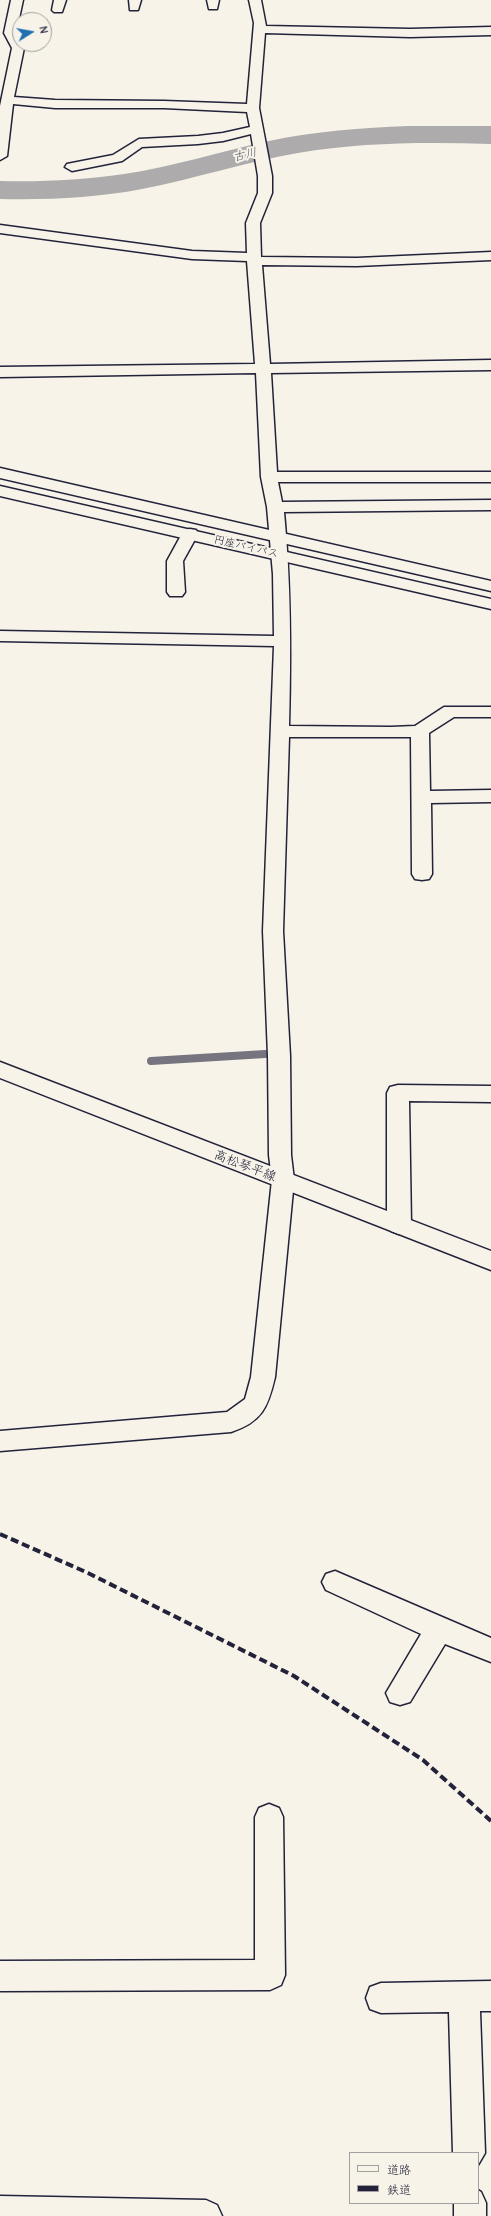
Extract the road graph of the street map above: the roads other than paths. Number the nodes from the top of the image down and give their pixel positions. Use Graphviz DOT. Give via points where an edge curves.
graph roads {
  1 [pos="17,0"];
  2 [pos="255,0"];
  3 [pos="260,29"];
  4 [pos="491,31"];
  5 [pos="7,100"];
  6 [pos="253,108"];
  7 [pos="256,129"];
  8 [pos="0,156"];
  9 [pos="72,166"];
  10 [pos="0,229"];
  11 [pos="491,256"];
  12 [pos="254,259"];
  13 [pos="491,365"];
  14 [pos="263,367"];
  15 [pos="0,372"];
  16 [pos="0,472"];
  17 [pos="269,477"];
  18 [pos="491,477"];
  19 [pos="0,491"];
  20 [pos="491,505"];
  21 [pos="275,507"];
  22 [pos="190,534"];
  23 [pos="278,536"];
  24 [pos="279,555"];
  25 [pos="491,586"];
  26 [pos="176,592"];
  27 [pos="491,604"];
  28 [pos="0,636"];
  29 [pos="283,641"];
  30 [pos="491,712"];
  31 [pos="420,730"];
  32 [pos="279,731"];
  33 [pos="491,796"];
  34 [pos="420,797"];
  35 [pos="422,874"];
  36 [pos="0,1070"];
  37 [pos="491,1094"];
  38 [pos="284,1180"];
  39 [pos="399,1225"];
  40 [pos="491,1261"];
  41 [pos="0,1441"];
  42 [pos="335,1582"];
  43 [pos="439,1630"];
  44 [pos="491,1650"];
  45 [pos="400,1693"];
  46 [pos="270,1817"];
  47 [pos="0,1976"];
  48 [pos="478,1996"];
  49 [pos="381,1998"];
  50 [pos="469,2152"];
  51 [pos="470,2204"];
  52 [pos="0,2212"];
  53 [pos="206,2216"];
  54 [pos="470,2216"];
  1 -- 5 [label="main road" via="10,33 18,48"];
  2 -- 3 [label="main road"];
  3 -- 4 [label="main road"];
  3 -- 6 [label="main road"];
  5 -- 6 [label="main road" via="30,104 85,106 178,105"];
  5 -- 8 [label="main road"];
  6 -- 7 [label="main road"];
  7 -- 9 [label="main road" via="198,140 139,143 117,158"];
  7 -- 12 [label="main road" via="265,176 265,193 253,223"];
  10 -- 12 [label="main road" via="192,255"];
  11 -- 12 [label="main road" via="357,262"];
  12 -- 14 [label="main road"];
  13 -- 14 [label="main road"];
  14 -- 15 [label="main road"];
  14 -- 17 [label="main road"];
  16 -- 23 [label="main road, 円座バイパス"];
  17 -- 18 [label="main road"];
  17 -- 21 [label="main road"];
  19 -- 22 [label="main road, 円座バイパス"];
  20 -- 21 [label="main road"];
  21 -- 23 [label="main road"];
  22 -- 24 [label="main road, 円座バイパス"];
  22 -- 26 [label="main road" via="175,561"];
  23 -- 24 [label="main road"];
  23 -- 25 [label="main road, 円座バイパス"];
  24 -- 27 [label="main road, 円座バイパス"];
  24 -- 29 [label="main road"];
  28 -- 29 [label="main road"];
  29 -- 32 [label="main road"];
  30 -- 31 [label="main road" via="450,711"];
  31 -- 32 [label="main road" via="391,733"];
  31 -- 34 [label="main road"];
  32 -- 38 [label="main road" via="273,931 279,1056 280,1156"];
  33 -- 34 [label="main road"];
  34 -- 35 [label="main road"];
  36 -- 38 [label="main road, 高松琴平線"];
  37 -- 39 [label="main road" via="398,1093"];
  38 -- 39 [label="main road, 高松琴平線"];
  38 -- 41 [label="main road" via="262,1377 256,1406 231,1422"];
  39 -- 40 [label="main road, 高松琴平線"];
  42 -- 43 [label="main road"];
  43 -- 44 [label="main road"];
  43 -- 45 [label="main road"];
  46 -- 47 [label="main road" via="270,1975"];
  48 -- 49 [label="main road"];
  48 -- 50 [label="main road"];
  51 -- 54 [label="main road"];
  52 -- 53 [label="main road"];
}
